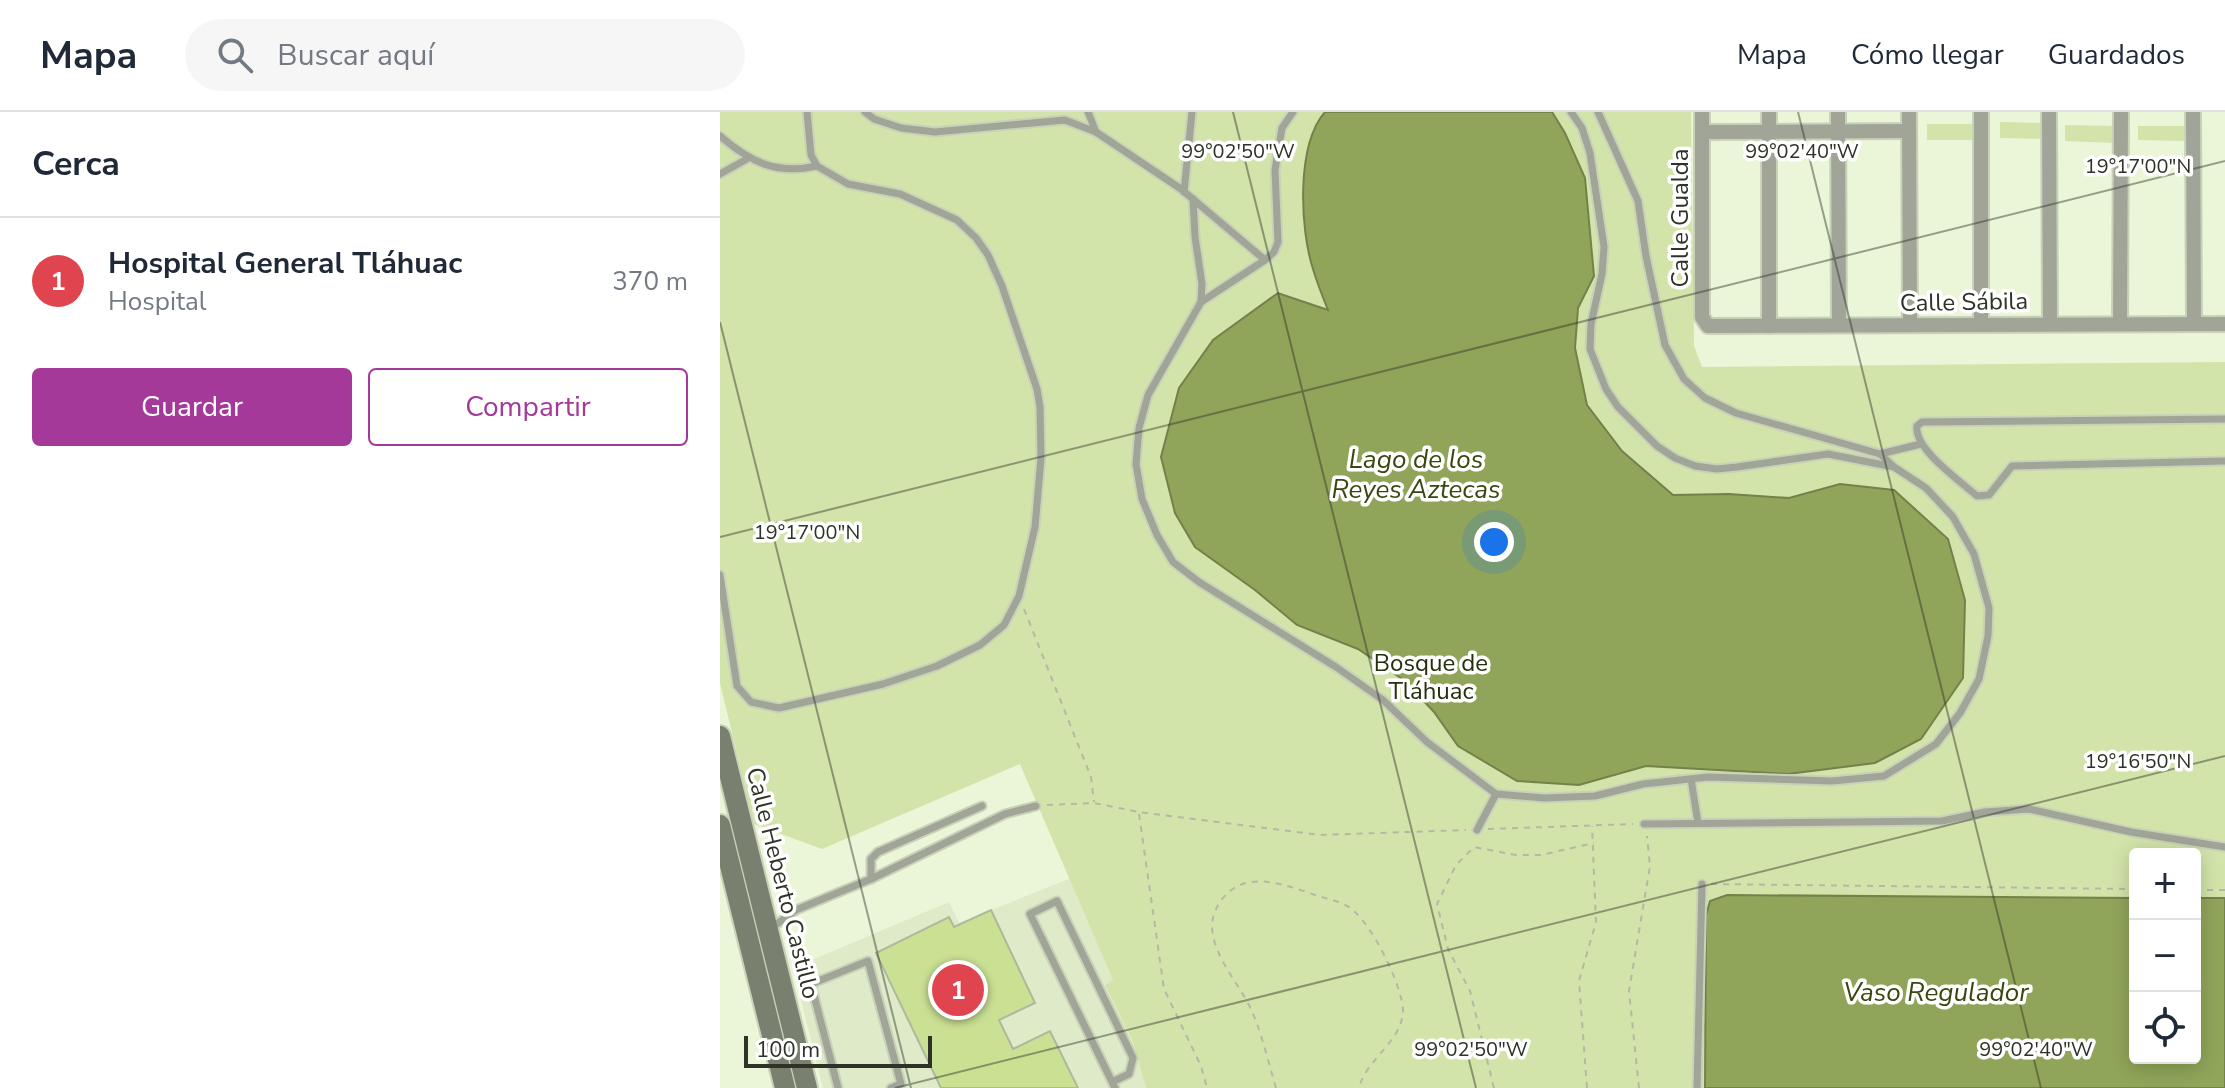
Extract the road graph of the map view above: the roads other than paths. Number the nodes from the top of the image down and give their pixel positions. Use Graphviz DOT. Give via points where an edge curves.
graph roads {
  1 [pos="807,112"];
  2 [pos="865,112"];
  3 [pos="1088,112"];
  4 [pos="1192,112"];
  5 [pos="1293,112"];
  6 [pos="1571,112"];
  7 [pos="1598,112"];
  8 [pos="1702,112"];
  9 [pos="1769,112"];
  10 [pos="1838,112"];
  11 [pos="1909,112"];
  12 [pos="1981,112"];
  13 [pos="2049,112"];
  14 [pos="2121,112"];
  15 [pos="2193,112"];
  16 [pos="1838,131"];
  17 [pos="1909,131"];
  18 [pos="1096,132"];
  19 [pos="1709,132"];
  20 [pos="1770,132"];
  21 [pos="720,136"];
  22 [pos="747,159"];
  23 [pos="817,166"];
  24 [pos="720,174"];
  25 [pos="1184,192"];
  26 [pos="1193,199"];
  27 [pos="1265,260"];
  28 [pos="1201,302"];
  29 [pos="2120,322"];
  30 [pos="2050,323"];
  31 [pos="2194,323"];
  32 [pos="1704,324"];
  33 [pos="1981,324"];
  34 [pos="2225,324"];
  35 [pos="1839,325"];
  36 [pos="1910,325"];
  37 [pos="1769,326"];
  38 [pos="2225,419"];
  39 [pos="1921,444"];
  40 [pos="1880,454"];
  41 [pos="2225,461"];
  42 [pos="1894,467"];
  43 [pos="720,575"];
  44 [pos="720,736"];
  45 [pos="1691,779"];
  46 [pos="1496,794"];
  47 [pos="982,806"];
  48 [pos="1036,806"];
  49 [pos="1698,823"];
  50 [pos="1644,824"];
  51 [pos="720,825"];
  52 [pos="1477,830"];
  53 [pos="2225,847"];
  54 [pos="871,879"];
  55 [pos="1702,884"];
  56 [pos="768,931"];
  57 [pos="776,966"];
  58 [pos="756,972"];
  59 [pos="1114,1085"];
  60 [pos="785,1088"];
  61 [pos="807,1088"];
  62 [pos="838,1088"];
  63 [pos="891,1088"];
  64 [pos="1697,1088"];
  1 -- 23 [label="lane"];
  2 -- 18 [label="lane" via="901,128 935,132 1065,120"];
  3 -- 18 [label="lane"];
  4 -- 25 [label="lane"];
  5 -- 27 [label="lane" via="1282,128 1275,170 1278,242"];
  6 -- 42 [label="lane" via="1590,153 1604,247 1590,349 1618,407 1657,446 1695,466 1717,469 1828,454"];
  7 -- 40 [label="lane" via="1638,201 1665,345 1684,379 1705,398 1736,413"];
  8 -- 32 [label="street, Calle Gualda"];
  9 -- 20 [label="street"];
  10 -- 16 [label="street"];
  11 -- 17 [label="street"];
  12 -- 33 [label="street"];
  13 -- 30 [label="street"];
  14 -- 29 [label="street"];
  15 -- 31 [label="street"];
  16 -- 17 [label="street"];
  16 -- 20 [label="street"];
  16 -- 35 [label="street"];
  17 -- 36 [label="street"];
  18 -- 25 [label="lane"];
  19 -- 20 [label="street"];
  20 -- 37 [label="street"];
  21 -- 22 [label="lane"];
  22 -- 23 [label="lane" via="784,170"];
  22 -- 24 [label="lane"];
  23 -- 43 [label="lane" via="848,184 900,194 957,220 988,255 1027,356 1040,407 1035,527 1019,596 1004,625 980,645 937,666 779,708 751,702 737,686"];
  25 -- 26 [label="lane"];
  26 -- 27 [label="lane"];
  26 -- 28 [label="lane"];
  27 -- 28 [label="lane"];
  28 -- 46 [label="lane" via="1148,395 1139,428 1136,464 1142,499 1173,562 1383,700 1427,742"];
  29 -- 30 [label="street, Calle Sábila"];
  29 -- 31 [label="street, Calle Sábila"];
  30 -- 33 [label="street, Calle Sábila"];
  31 -- 34 [label="street, Calle Sábila"];
  32 -- 37 [label="street, Calle Sábila"];
  33 -- 36 [label="street, Calle Sábila"];
  35 -- 36 [label="street, Calle Sábila"];
  35 -- 37 [label="street, Calle Sábila"];
  38 -- 39 [label="lane" via="1922,422 1916,434"];
  39 -- 40 [label="lane"];
  39 -- 41 [label="lane" via="1977,496 1989,495 2012,466"];
  40 -- 42 [label="lane"];
  42 -- 45 [label="lane" via="1926,488 1953,517 1974,554 1989,608 1979,679 1960,713 1936,744 1884,776 1832,781"];
  44 -- 56 [label="main road, Calle Heberto Castillo"];
  45 -- 46 [label="lane" via="1595,796"];
  45 -- 49 [label="lane"];
  46 -- 52 [label="lane"];
  47 -- 54 [label="lane" via="878,852 871,859"];
  48 -- 54 [label="lane" via="1005,814"];
  49 -- 50 [label="lane"];
  49 -- 53 [label="lane" via="1942,821 2029,809"];
  51 -- 58 [label="main road, Calle Heberto Castillo"];
  54 -- 56 [label="lane" via="796,910"];
  55 -- 64 [label="lane"];
  56 -- 57 [label="main road, Calle Heberto Castillo"];
  57 -- 58 [label="main road"];
  57 -- 61 [label="main road, Calle Heberto Castillo"];
  58 -- 60 [label="main road, Calle Heberto Castillo"];
  59 -- 59 [label="lane" via="1129,1074 1133,1058 1057,901 1030,914"];
  62 -- 63 [label="lane" via="811,984 868,961 901,1084"];
}
